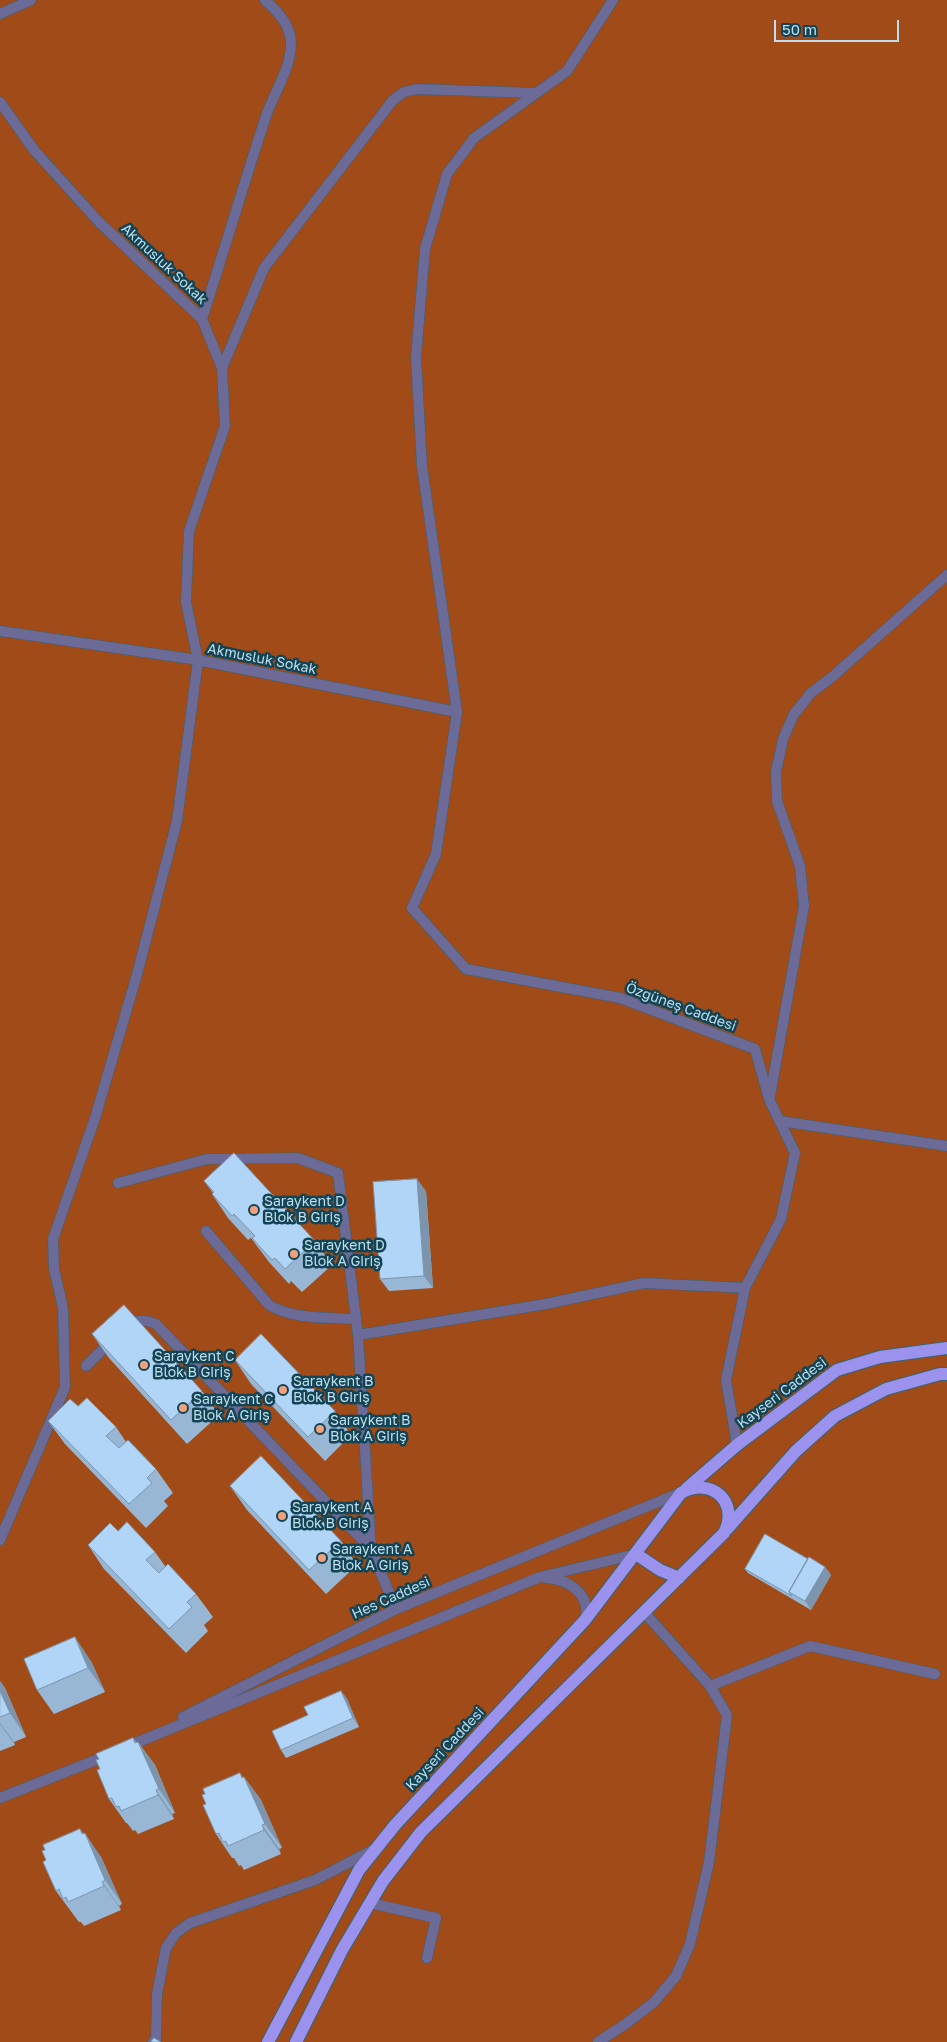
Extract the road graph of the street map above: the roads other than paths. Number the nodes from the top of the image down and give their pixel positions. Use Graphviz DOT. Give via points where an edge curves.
graph roads {
  1 [pos="31,0"];
  2 [pos="265,0"];
  3 [pos="613,0"];
  4 [pos="0,14"];
  5 [pos="536,93"];
  6 [pos="0,102"];
  7 [pos="202,319"];
  8 [pos="222,368"];
  9 [pos="947,575"];
  10 [pos="0,631"];
  11 [pos="198,660"];
  12 [pos="457,712"];
  13 [pos="769,1099"];
  14 [pos="780,1121"];
  15 [pos="947,1146"];
  16 [pos="118,1182"];
  17 [pos="206,1230"];
  18 [pos="745,1288"];
  19 [pos="356,1320"];
  20 [pos="358,1334"];
  21 [pos="947,1348"];
  22 [pos="86,1366"];
  23 [pos="947,1374"];
  24 [pos="737,1445"];
  25 [pos="679,1496"];
  26 [pos="721,1536"];
  27 [pos="0,1540"];
  28 [pos="371,1549"];
  29 [pos="636,1554"];
  30 [pos="540,1577"];
  31 [pos="678,1578"];
  32 [pos="396,1609"];
  33 [pos="644,1612"];
  34 [pos="585,1620"];
  35 [pos="935,1674"];
  36 [pos="710,1686"];
  37 [pos="123,1749"];
  38 [pos="0,1798"];
  39 [pos="376,1848"];
  40 [pos="370,1903"];
  41 [pos="427,1958"];
  42 [pos="153,2042"];
  43 [pos="268,2042"];
  44 [pos="296,2042"];
  45 [pos="598,2042"];
  1 -- 4 [label="street"];
  2 -- 7 [label="street" via="283,18 289,30 290,55 267,114"];
  3 -- 5 [label="street" via="567,71"];
  5 -- 8 [label="street" via="417,89 404,92 393,100 264,268"];
  5 -- 12 [label="street" via="474,138 447,174 425,249 416,357 422,466"];
  6 -- 7 [label="street, Akmusluk Sokak" via="34,150 100,222"];
  7 -- 8 [label="street, Akmusluk Sokak"];
  8 -- 11 [label="street, Akmusluk Sokak" via="225,426 189,531 186,602"];
  9 -- 13 [label="street" via="811,693 794,714 782,738 776,771 777,801 800,866 804,906"];
  10 -- 11 [label="street"];
  11 -- 12 [label="street, Akmusluk Sokak"];
  11 -- 27 [label="street" via="177,821 98,1109 53,1239 54,1269 63,1308 65,1387"];
  12 -- 13 [label="street, Özgüneş Caddesi" via="436,854 412,908 466,968 620,998 755,1049"];
  13 -- 14 [label="street, Özgüneş Caddesi"];
  14 -- 15 [label="street"];
  14 -- 18 [label="street, Özgüneş Caddesi" via="795,1153 781,1219"];
  16 -- 19 [label="street" via="207,1159 298,1158 338,1173"];
  17 -- 19 [label="street" via="269,1305 296,1315"];
  18 -- 20 [label="street" via="644,1283 546,1304"];
  18 -- 24 [label="street, Özgüneş Caddesi" via="726,1380"];
  19 -- 20 [label="street"];
  20 -- 28 [label="street"];
  21 -- 24 [label="main road, Kayseri Caddesi" via="880,1357 837,1370"];
  22 -- 28 [label="street" via="128,1325 142,1320 156,1324"];
  23 -- 26 [label="main road" via="886,1389 835,1416 796,1451"];
  24 -- 25 [label="main road, Kayseri Caddesi"];
  25 -- 26 [label="main road" via="697,1487 720,1495 729,1517"];
  25 -- 29 [label="main road, Kayseri Caddesi"];
  25 -- 32 [label="street, Hes Caddesi"];
  26 -- 31 [label="main road"];
  28 -- 32 [label="street"];
  29 -- 30 [label="street, Hes Caddesi"];
  29 -- 31 [label="main road"];
  29 -- 34 [label="main road, Kayseri Caddesi"];
  30 -- 34 [label="street" via="555,1578 577,1590 586,1605"];
  30 -- 37 [label="street, Hes Caddesi"];
  31 -- 33 [label="main road"];
  32 -- 37 [label="street, Hes Caddesi"];
  33 -- 36 [label="street"];
  33 -- 40 [label="main road" via="421,1832"];
  34 -- 39 [label="main road, Kayseri Caddesi"];
  35 -- 36 [label="street" via="810,1646"];
  36 -- 45 [label="street" via="727,1715 709,1862 690,1944 676,1976 654,2002"];
  37 -- 38 [label="street, Hes Caddesi"];
  39 -- 42 [label="street" via="316,1880 190,1923 176,1934 166,1948 157,1994 156,2038"];
  39 -- 43 [label="main road, Kayseri Caddesi" via="359,1870"];
  40 -- 41 [label="street" via="436,1918"];
  40 -- 44 [label="main road" via="342,1950"];
}
